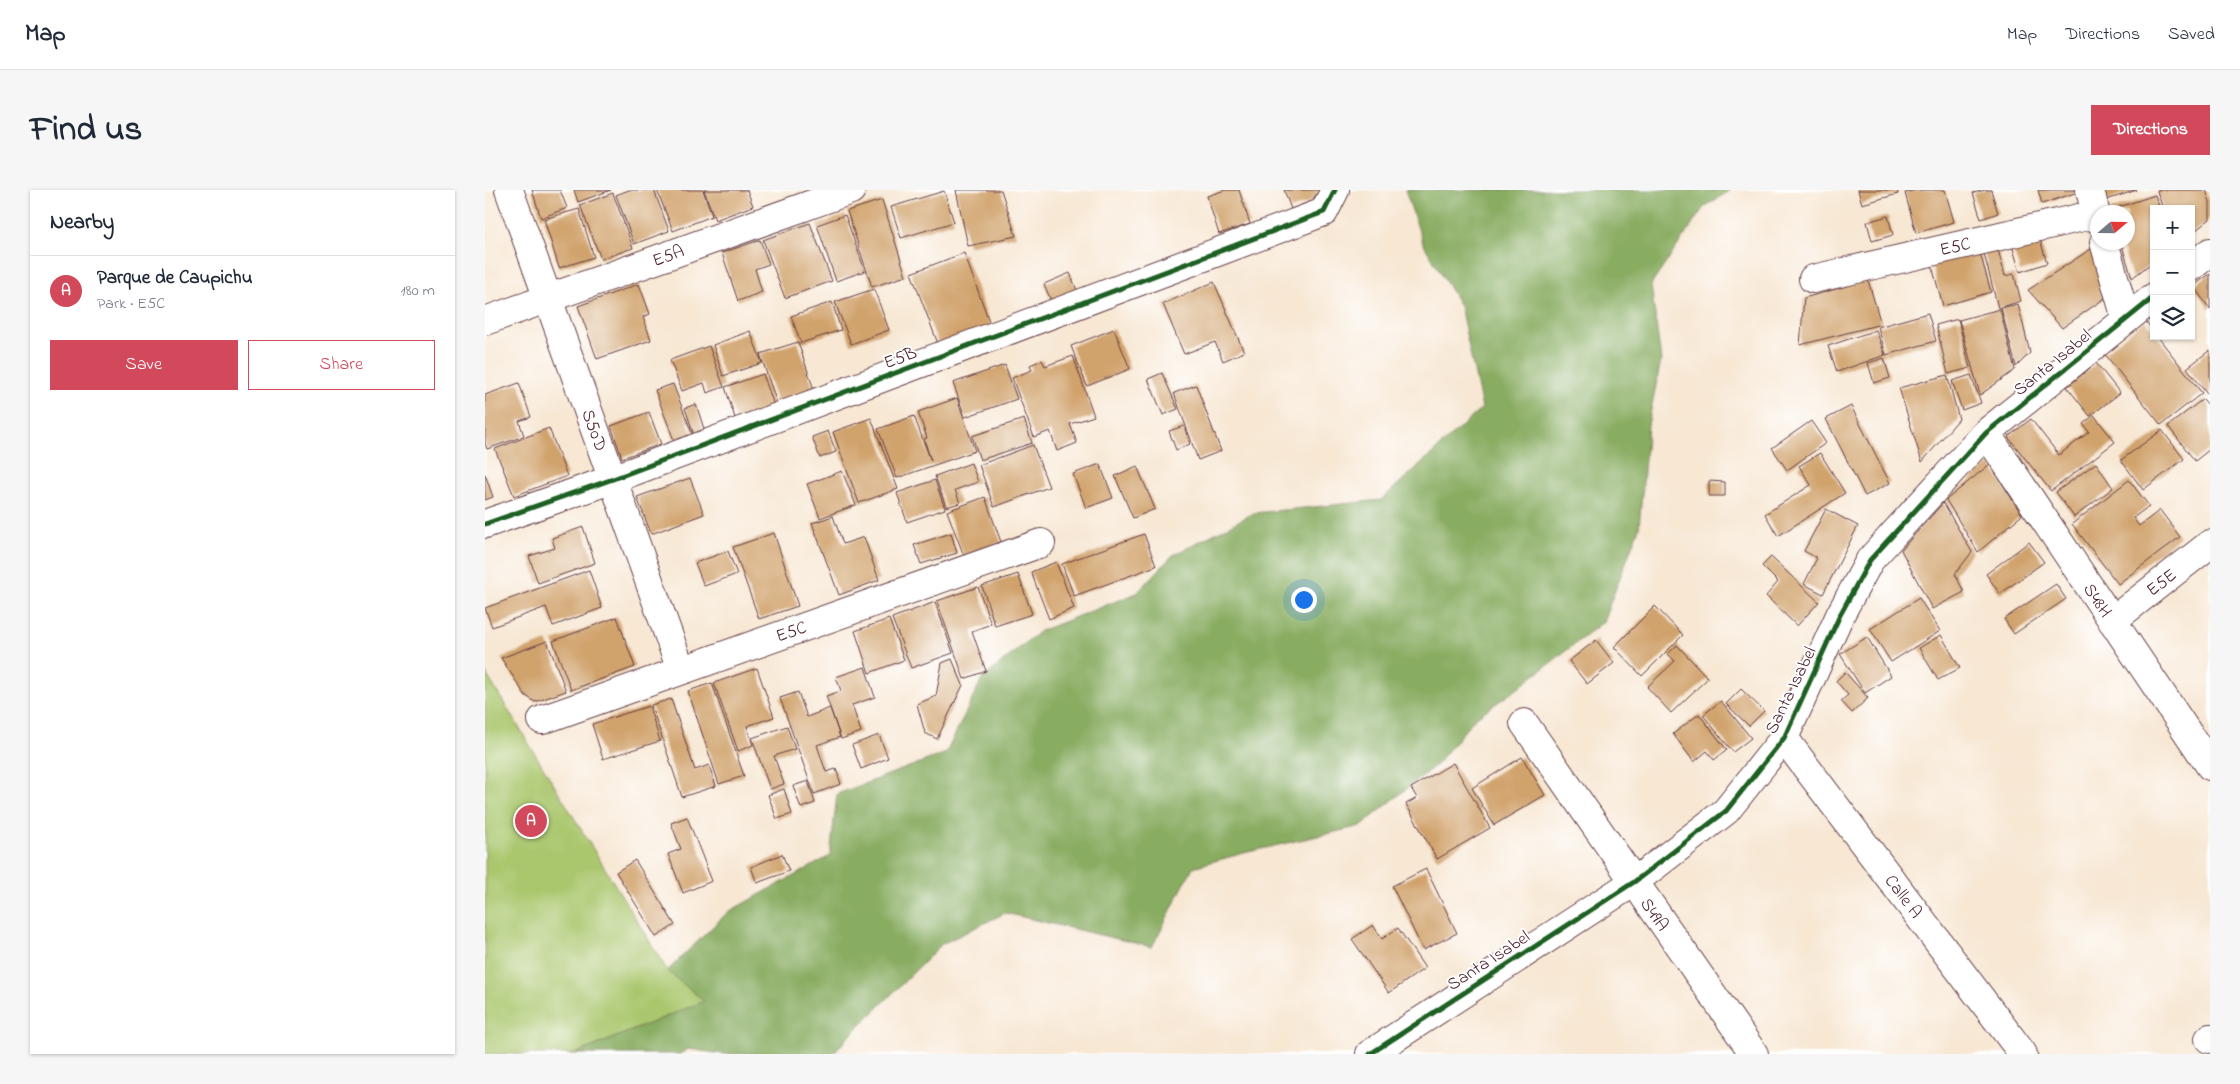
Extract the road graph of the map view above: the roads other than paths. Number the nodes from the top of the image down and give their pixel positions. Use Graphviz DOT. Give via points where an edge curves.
graph roads {
  1 [pos="509,190"];
  2 [pos="851,190"];
  3 [pos="1329,201"];
  4 [pos="2090,208"];
  5 [pos="2106,250"];
  6 [pos="2210,252"];
  7 [pos="2195,264"];
  8 [pos="1813,279"];
  9 [pos="548,298"];
  10 [pos="2150,300"];
  11 [pos="2126,319"];
  12 [pos="485,321"];
  13 [pos="1985,434"];
  14 [pos="613,479"];
  15 [pos="485,524"];
  16 [pos="1041,543"];
  17 [pos="2210,544"];
  18 [pos="2112,621"];
  19 [pos="681,670"];
  20 [pos="542,720"];
  21 [pos="1524,723"];
  22 [pos="1784,738"];
  23 [pos="2210,766"];
  24 [pos="1634,882"];
  25 [pos="1370,1054"];
  26 [pos="1753,1054"];
  27 [pos="2023,1054"];
  1 -- 9 [label="street, S50D"];
  2 -- 9 [label="street, E5A"];
  3 -- 14 [label="street, E5B"];
  4 -- 8 [label="street, E5C"];
  5 -- 11 [label="street"];
  6 -- 7 [label="street"];
  9 -- 12 [label="street, E5A"];
  9 -- 14 [label="street, S50D"];
  10 -- 11 [label="street, Santa Isabel"];
  11 -- 13 [label="street, Santa Isabel"];
  13 -- 18 [label="street, S48H"];
  13 -- 22 [label="street, Santa Isabel" via="1870,560"];
  14 -- 15 [label="street, E5B"];
  14 -- 19 [label="street, S50D"];
  16 -- 19 [label="street, E5C"];
  17 -- 18 [label="street, E5E"];
  18 -- 23 [label="street, S48H"];
  19 -- 20 [label="street, E5C"];
  21 -- 24 [label="street, S49A"];
  22 -- 24 [label="street, Santa Isabel" via="1726,811"];
  22 -- 27 [label="street, Calle A"];
  24 -- 25 [label="street, Santa Isabel"];
  24 -- 26 [label="street, S49A"];
}
